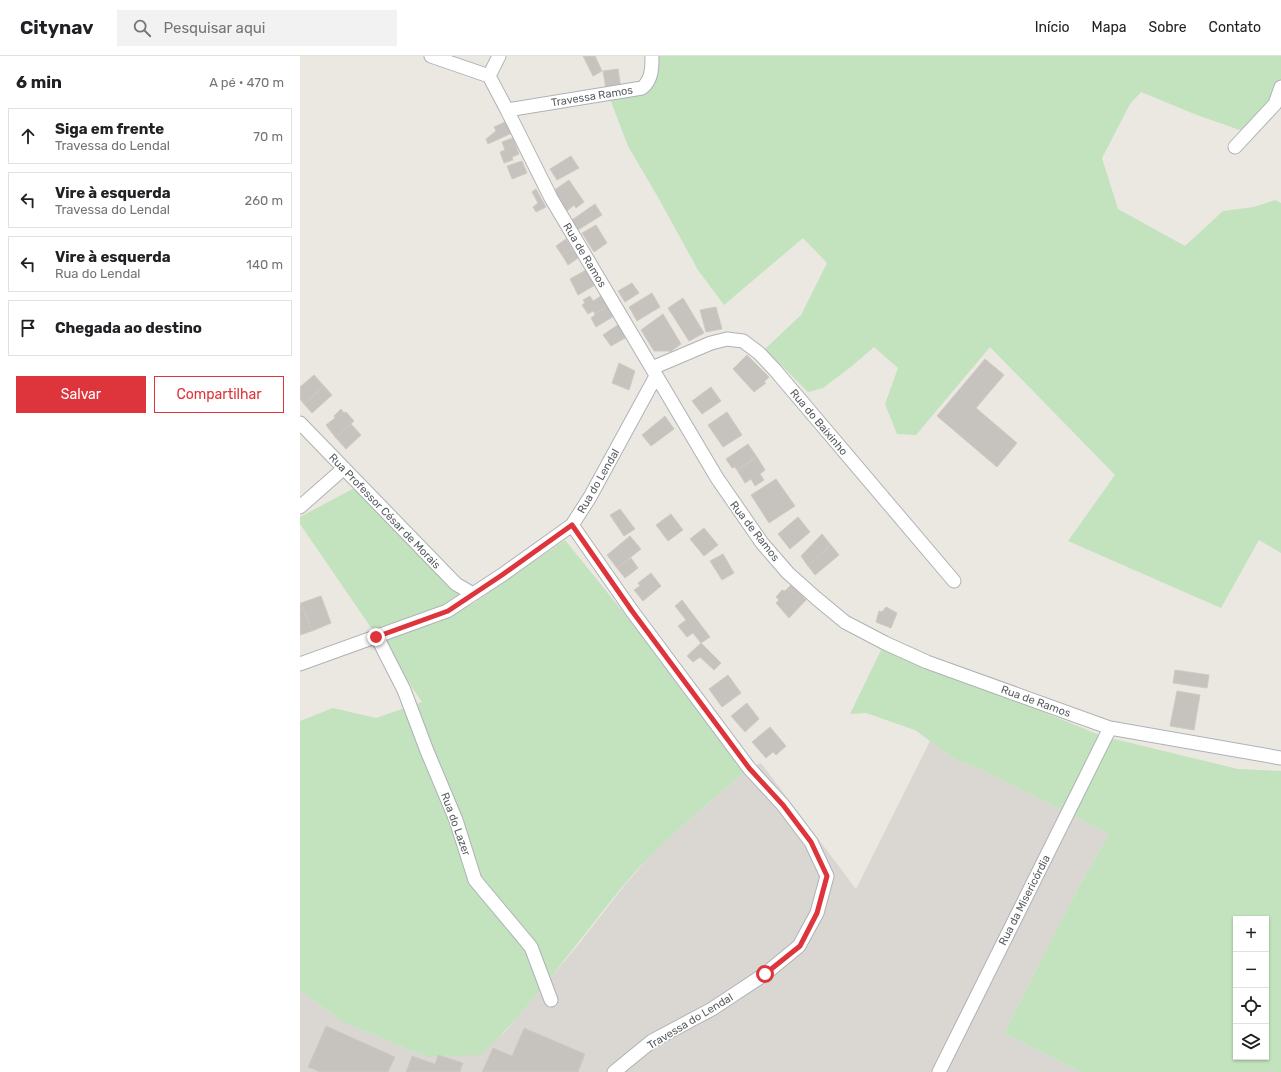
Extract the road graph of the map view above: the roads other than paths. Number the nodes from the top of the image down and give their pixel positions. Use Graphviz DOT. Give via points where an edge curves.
graph roads {
  1 [pos="431,56"];
  2 [pos="499,56"];
  3 [pos="652,56"];
  4 [pos="489,76"];
  5 [pos="1281,87"];
  6 [pos="507,110"];
  7 [pos="1235,147"];
  8 [pos="654,372"];
  9 [pos="300,423"];
  10 [pos="343,469"];
  11 [pos="300,507"];
  12 [pos="572,525"];
  13 [pos="954,581"];
  14 [pos="473,594"];
  15 [pos="376,637"];
  16 [pos="300,664"];
  17 [pos="1110,728"];
  18 [pos="1281,758"];
  19 [pos="551,1000"];
  20 [pos="614,1072"];
  21 [pos="939,1072"];
  1 -- 4 [label="street"];
  2 -- 4 [label="street"];
  3 -- 6 [label="street, Travessa Ramos" via="650,77 642,88"];
  4 -- 6 [label="street, Rua de Ramos"];
  5 -- 7 [label="street" via="1275,104"];
  6 -- 8 [label="street, Rua de Ramos" via="551,198"];
  8 -- 12 [label="street, Rua do Lendal" via="594,490"];
  8 -- 13 [label="street, Rua do Baixinho" via="711,343 727,339 743,341 759,353 774,370"];
  8 -- 17 [label="street, Rua de Ramos" via="717,478 762,543 788,573 845,622 927,662"];
  9 -- 10 [label="street, Rua Professor César de Morais"];
  10 -- 11 [label="street"];
  10 -- 14 [label="street, Rua Professor César de Morais" via="456,584"];
  12 -- 14 [label="street, Rua do Lendal"];
  12 -- 20 [label="street, Travessa do Lendal" via="632,611 749,768 783,805 811,842 827,876 817,913 800,946 765,974 712,1009 652,1041"];
  14 -- 15 [label="street, Rua do Lendal" via="448,611"];
  15 -- 16 [label="street, Rua do Lendal"];
  15 -- 19 [label="street, Rua do Lazer" via="404,690 456,820 475,880 531,947"];
  17 -- 18 [label="street, Rua de Ramos"];
  17 -- 21 [label="street, Rua da Misericórdia"];
}
